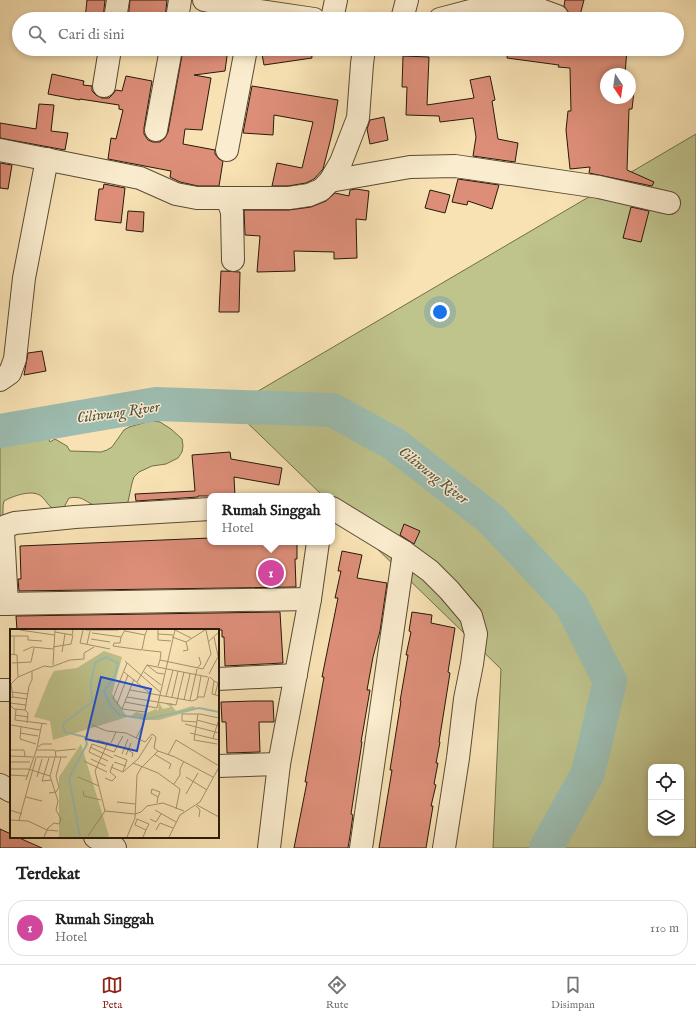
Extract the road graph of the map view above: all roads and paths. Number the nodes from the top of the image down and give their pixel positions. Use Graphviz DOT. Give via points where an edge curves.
graph roads {
  1 [pos="118,0"];
  2 [pos="180,0"];
  3 [pos="204,0"];
  4 [pos="336,0"];
  5 [pos="406,0"];
  6 [pos="254,10"];
  7 [pos="116,12"];
  8 [pos="177,12"];
  9 [pos="267,12"];
  10 [pos="333,12"];
  11 [pos="403,12"];
  12 [pos="464,12"];
  13 [pos="546,12"];
  14 [pos="109,56"];
  15 [pos="170,56"];
  16 [pos="245,56"];
  17 [pos="363,56"];
  18 [pos="104,86"];
  19 [pos="156,130"];
  20 [pos="0,150"];
  21 [pos="227,150"];
  22 [pos="47,159"];
  23 [pos="330,181"];
  24 [pos="227,198"];
  25 [pos="669,203"];
  26 [pos="233,260"];
  27 [pos="0,380"];
  28 [pos="207,509"];
  29 [pos="335,510"];
  30 [pos="318,545"];
  31 [pos="404,552"];
  32 [pos="310,599"];
  33 [pos="3,604"];
  34 [pos="296,675"];
  35 [pos="219,679"];
  36 [pos="279,764"];
  37 [pos="219,766"];
  38 [pos="10,776"];
  39 [pos="0,777"];
  40 [pos="0,785"];
  41 [pos="10,790"];
  42 [pos="97,838"];
  43 [pos="115,848"];
  44 [pos="269,848"];
  45 [pos="361,848"];
  46 [pos="444,848"];
  1 -- 7 [label="street"];
  2 -- 8 [label="street"];
  3 -- 6 [label="street"];
  4 -- 10 [label="street"];
  5 -- 11 [label="street"];
  6 -- 9 [label="street"];
  12 -- 13 [label="street" via="478,8 508,7 535,8"];
  14 -- 18 [label="street"];
  15 -- 19 [label="street"];
  16 -- 21 [label="street"];
  17 -- 23 [label="street" via="358,118 341,162"];
  20 -- 22 [label="street"];
  22 -- 24 [label="street" via="140,178 176,194 197,198"];
  22 -- 27 [label="street" via="24,278 15,359 10,373"];
  23 -- 24 [label="street" via="321,190 309,195 289,198"];
  23 -- 25 [label="street" via="410,167 455,166 599,187"];
  24 -- 26 [label="street" via="232,212"];
  28 -- 33 [label="street" via="75,517 6,526 3,532"];
  29 -- 31 [label="street"];
  30 -- 32 [label="street"];
  31 -- 45 [label="street"];
  31 -- 46 [label="street" via="430,571 449,590 471,616 476,634"];
  32 -- 33 [label="street"];
  32 -- 34 [label="street"];
  34 -- 35 [label="street"];
  34 -- 36 [label="street"];
  36 -- 37 [label="street"];
  36 -- 44 [label="street"];
  38 -- 39 [label="street"];
  40 -- 41 [label="street"];
  42 -- 43 [label="street"];
}
